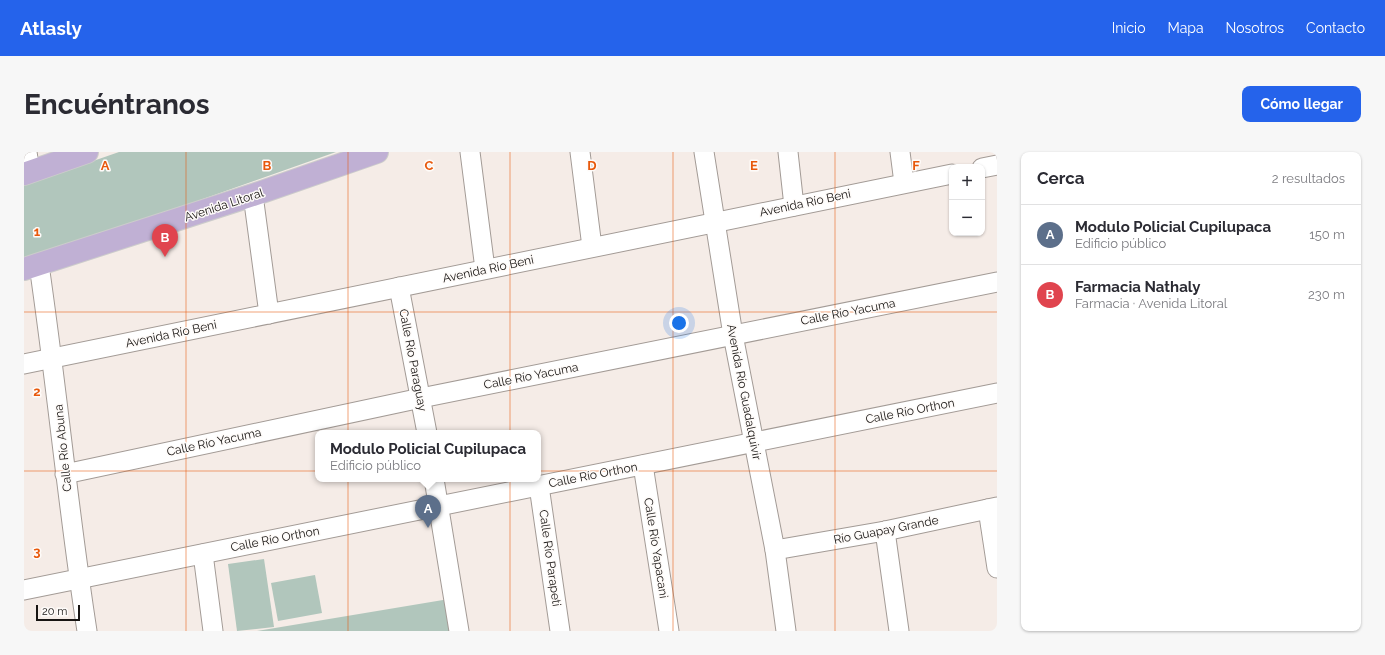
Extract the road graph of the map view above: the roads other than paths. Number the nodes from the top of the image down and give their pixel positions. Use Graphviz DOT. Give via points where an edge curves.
graph roads {
  1 [pos="88,152"];
  2 [pos="377,152"];
  3 [pos="470,152"];
  4 [pos="580,152"];
  5 [pos="704,152"];
  6 [pos="788,152"];
  7 [pos="900,152"];
  8 [pos="997,165"];
  9 [pos="27,166"];
  10 [pos="985,167"];
  11 [pos="949,175"];
  12 [pos="904,183"];
  13 [pos="253,195"];
  14 [pos="794,206"];
  15 [pos="715,222"];
  16 [pos="592,247"];
  17 [pos="32,267"];
  18 [pos="485,269"];
  19 [pos="997,282"];
  20 [pos="399,287"];
  21 [pos="269,314"];
  22 [pos="733,335"];
  23 [pos="53,358"];
  24 [pos="24,364"];
  25 [pos="997,393"];
  26 [pos="421,398"];
  27 [pos="426,430"];
  28 [pos="753,442"];
  29 [pos="643,465"];
  30 [pos="66,474"];
  31 [pos="435,482"];
  32 [pos="539,486"];
  33 [pos="439,506"];
  34 [pos="993,508"];
  35 [pos="884,531"];
  36 [pos="775,550"];
  37 [pos="203,554"];
  38 [pos="997,568"];
  39 [pos="79,579"];
  40 [pos="24,590"];
  41 [pos="87,631"];
  42 [pos="213,631"];
  43 [pos="459,631"];
  44 [pos="560,631"];
  45 [pos="669,631"];
  46 [pos="786,631"];
  47 [pos="899,631"];
  1 -- 9 [label="main road"];
  2 -- 13 [label="main road, Avenida Litoral"];
  3 -- 18 [label="street"];
  4 -- 16 [label="street"];
  5 -- 15 [label="street, Avenida Río Guadalquivir"];
  6 -- 14 [label="street"];
  7 -- 12 [label="street"];
  8 -- 10 [label="street"];
  11 -- 12 [label="street, Avenida Río Beni"];
  12 -- 14 [label="street, Avenida Río Beni"];
  13 -- 17 [label="main road, Avenida Litoral"];
  13 -- 21 [label="street"];
  14 -- 15 [label="street, Avenida Río Beni"];
  15 -- 16 [label="street, Avenida Río Beni"];
  15 -- 22 [label="street, Avenida Río Guadalquivir"];
  16 -- 18 [label="street, Avenida Río Beni"];
  17 -- 23 [label="street, Calle Río Abuna"];
  18 -- 20 [label="street, Avenida Río Beni"];
  19 -- 22 [label="street, Calle Río Yacuma"];
  20 -- 21 [label="street, Avenida Río Beni"];
  20 -- 26 [label="street, Calle Río Paraguay"];
  21 -- 23 [label="street, Avenida Río Beni"];
  22 -- 26 [label="street, Calle Río Yacuma"];
  22 -- 28 [label="street, Avenida Río Guadalquivir"];
  23 -- 24 [label="street, Avenida Río Beni"];
  23 -- 30 [label="street, Calle Río Abuna"];
  25 -- 28 [label="street, Calle Río Orthon"];
  26 -- 27 [label="street, Calle Río Paraguay"];
  26 -- 30 [label="street, Calle Río Yacuma"];
  28 -- 29 [label="street, Calle Río Orthon"];
  28 -- 36 [label="street, Avenida Río Guadalquivir"];
  29 -- 32 [label="street, Calle Río Orthon"];
  29 -- 45 [label="street, Calle Río Yapacani"];
  30 -- 39 [label="street, Calle Río Abuna"];
  31 -- 33 [label="street"];
  32 -- 33 [label="street, Calle Río Orthon"];
  32 -- 44 [label="street, Calle Río Parapeti"];
  33 -- 37 [label="street, Calle Río Orthon"];
  33 -- 43 [label="street"];
  34 -- 35 [label="street, Río Guapay Grande"];
  34 -- 38 [label="street"];
  35 -- 36 [label="street, Río Guapay Grande"];
  35 -- 47 [label="street"];
  36 -- 46 [label="street, Avenida Río Guadalquivir"];
  37 -- 39 [label="street, Calle Río Orthon"];
  37 -- 42 [label="street"];
  39 -- 40 [label="street, Calle Río Orthon"];
  39 -- 41 [label="street, Calle Río Abuna"];
}
